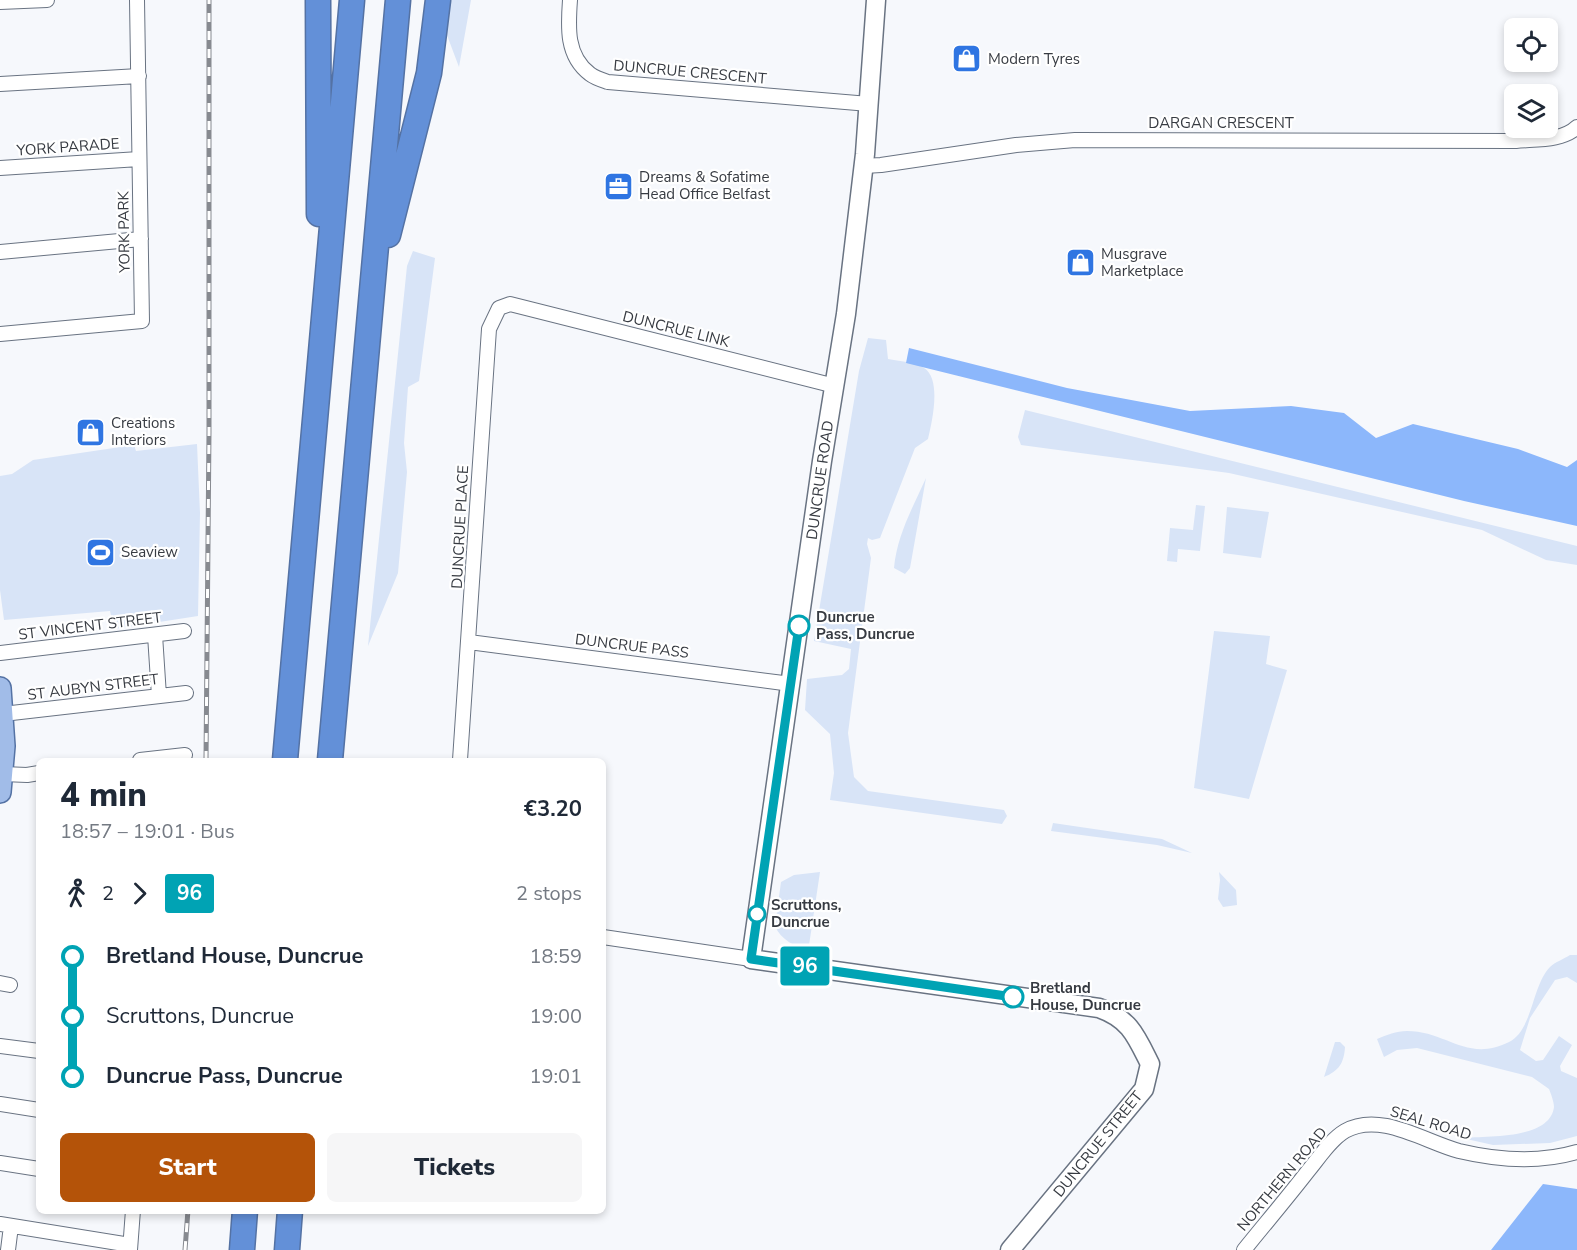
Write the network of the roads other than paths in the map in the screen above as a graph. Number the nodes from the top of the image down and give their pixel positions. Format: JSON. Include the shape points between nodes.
{"nodes":[{"id":1,"x":47,"y":0,"type":"edge"},
{"id":2,"x":137,"y":0,"type":"edge"},
{"id":3,"x":318,"y":0,"type":"edge"},
{"id":4,"x":351,"y":0,"type":"edge"},
{"id":5,"x":398,"y":0,"type":"edge"},
{"id":6,"x":438,"y":0,"type":"edge"},
{"id":7,"x":570,"y":0,"type":"edge"},
{"id":8,"x":876,"y":0,"type":"edge"},
{"id":9,"x":0,"y":2,"type":"edge"},
{"id":10,"x":139,"y":76,"type":"junction"},
{"id":11,"x":0,"y":84,"type":"edge"},
{"id":12,"x":869,"y":104,"type":"junction"},
{"id":13,"x":1577,"y":127,"type":"edge"},
{"id":14,"x":138,"y":159,"type":"junction"},
{"id":15,"x":864,"y":166,"type":"junction"},
{"id":16,"x":0,"y":168,"type":"edge"},
{"id":17,"x":141,"y":239,"type":"junction"},
{"id":18,"x":0,"y":252,"type":"edge"},
{"id":19,"x":373,"y":280,"type":"junction"},
{"id":20,"x":326,"y":300,"type":"junction"},
{"id":21,"x":510,"y":304,"type":"joint"},
{"id":22,"x":0,"y":334,"type":"edge"},
{"id":23,"x":835,"y":386,"type":"junction"},
{"id":24,"x":184,"y":632,"type":"dead end"},
{"id":25,"x":155,"y":635,"type":"junction"},
{"id":26,"x":470,"y":642,"type":"junction"},
{"id":27,"x":0,"y":653,"type":"edge"},
{"id":28,"x":791,"y":684,"type":"junction"},
{"id":29,"x":0,"y":688,"type":"edge"},
{"id":30,"x":186,"y":693,"type":"dead end"},
{"id":31,"x":159,"y":696,"type":"junction"},
{"id":32,"x":3,"y":714,"type":"junction"},
{"id":33,"x":185,"y":755,"type":"dead end"},
{"id":34,"x":158,"y":758,"type":"edge"},
{"id":35,"x":285,"y":758,"type":"edge"},
{"id":36,"x":330,"y":758,"type":"edge"},
{"id":37,"x":460,"y":758,"type":"edge"},
{"id":38,"x":36,"y":774,"type":"edge"},
{"id":39,"x":1,"y":783,"type":"edge"},
{"id":40,"x":606,"y":937,"type":"edge"},
{"id":41,"x":751,"y":959,"type":"junction"},
{"id":42,"x":0,"y":1046,"type":"edge"},
{"id":43,"x":36,"y":1051,"type":"edge"},
{"id":44,"x":0,"y":1104,"type":"edge"},
{"id":45,"x":36,"y":1110,"type":"edge"},
{"id":46,"x":1347,"y":1130,"type":"joint"},
{"id":47,"x":1577,"y":1152,"type":"edge"},
{"id":48,"x":0,"y":1163,"type":"edge"},
{"id":49,"x":36,"y":1169,"type":"edge"},
{"id":50,"x":133,"y":1214,"type":"edge"},
{"id":51,"x":245,"y":1214,"type":"edge"},
{"id":52,"x":291,"y":1214,"type":"edge"},
{"id":53,"x":5,"y":1225,"type":"edge"},
{"id":54,"x":130,"y":1247,"type":"edge"},
{"id":55,"x":8,"y":1250,"type":"edge"},
{"id":56,"x":242,"y":1250,"type":"edge"},
{"id":57,"x":287,"y":1250,"type":"edge"},
{"id":58,"x":1010,"y":1250,"type":"edge"},
{"id":59,"x":1244,"y":1250,"type":"edge"}],
"edges":[{"from":1,"to":9,"type":"street"},
{"from":2,"to":10,"type":"street","name":"YORK PARK"},
{"from":3,"to":20,"type":"highway","via":[[320,230]]},
{"from":4,"to":20,"type":"highway"},
{"from":5,"to":19,"type":"highway"},
{"from":6,"to":19,"type":"highway","via":[[426,84],[393,218]]},
{"from":7,"to":12,"type":"street","name":"DUNCRUE CRESCENT","via":[[570,46],[590,74],[608,82]]},
{"from":8,"to":12,"type":"street","name":"DUNCRUE ROAD"},
{"from":10,"to":11,"type":"street"},
{"from":10,"to":14,"type":"street","name":"YORK PARK"},
{"from":12,"to":15,"type":"street","name":"DUNCRUE ROAD"},
{"from":13,"to":15,"type":"street","name":"DARGAN CRESCENT","via":[[1560,135],[1516,141],[1083,140]]},
{"from":14,"to":16,"type":"street","name":"YORK PARADE"},
{"from":14,"to":17,"type":"street","name":"YORK PARK"},
{"from":15,"to":23,"type":"street","name":"DUNCRUE ROAD"},
{"from":17,"to":18,"type":"street"},
{"from":17,"to":22,"type":"street","name":"YORK PARK","via":[[142,321]]},
{"from":19,"to":36,"type":"highway"},
{"from":20,"to":35,"type":"highway"},
{"from":21,"to":23,"type":"street","name":"DUNCRUE LINK"},
{"from":21,"to":26,"type":"street","name":"DUNCRUE PLACE","via":[[499,308],[489,329]]},
{"from":23,"to":28,"type":"street","name":"DUNCRUE ROAD"},
{"from":24,"to":25,"type":"street","name":"ST VINCENT STREET"},
{"from":25,"to":27,"type":"street","name":"ST VINCENT STREET"},
{"from":25,"to":31,"type":"street"},
{"from":26,"to":28,"type":"street","name":"DUNCRUE PASS"},
{"from":26,"to":37,"type":"street","name":"DUNCRUE PLACE"},
{"from":28,"to":41,"type":"street","name":"DUNCRUE ROAD"},
{"from":29,"to":32,"type":"main road"},
{"from":30,"to":31,"type":"street","name":"ST AUBYN STREET"},
{"from":31,"to":32,"type":"street","name":"ST AUBYN STREET"},
{"from":32,"to":39,"type":"main road"},
{"from":33,"to":34,"type":"street"},
{"from":38,"to":39,"type":"street"},
{"from":40,"to":41,"type":"street","name":"DUNCRUE STREET"},
{"from":41,"to":58,"type":"street","name":"DUNCRUE STREET","via":[[1099,1008],[1127,1023],[1150,1064],[1144,1089]]},
{"from":42,"to":43,"type":"street"},
{"from":44,"to":45,"type":"street"},
{"from":46,"to":47,"type":"street","name":"SEAL ROAD","via":[[1378,1125],[1459,1151],[1519,1159]]},
{"from":46,"to":59,"type":"street","name":"NORTHERN ROAD","via":[[1326,1148]]},
{"from":48,"to":49,"type":"street"},
{"from":50,"to":54,"type":"street"},
{"from":51,"to":56,"type":"highway"},
{"from":52,"to":57,"type":"highway"},
{"from":53,"to":54,"type":"street"},
{"from":53,"to":55,"type":"street"}]}
